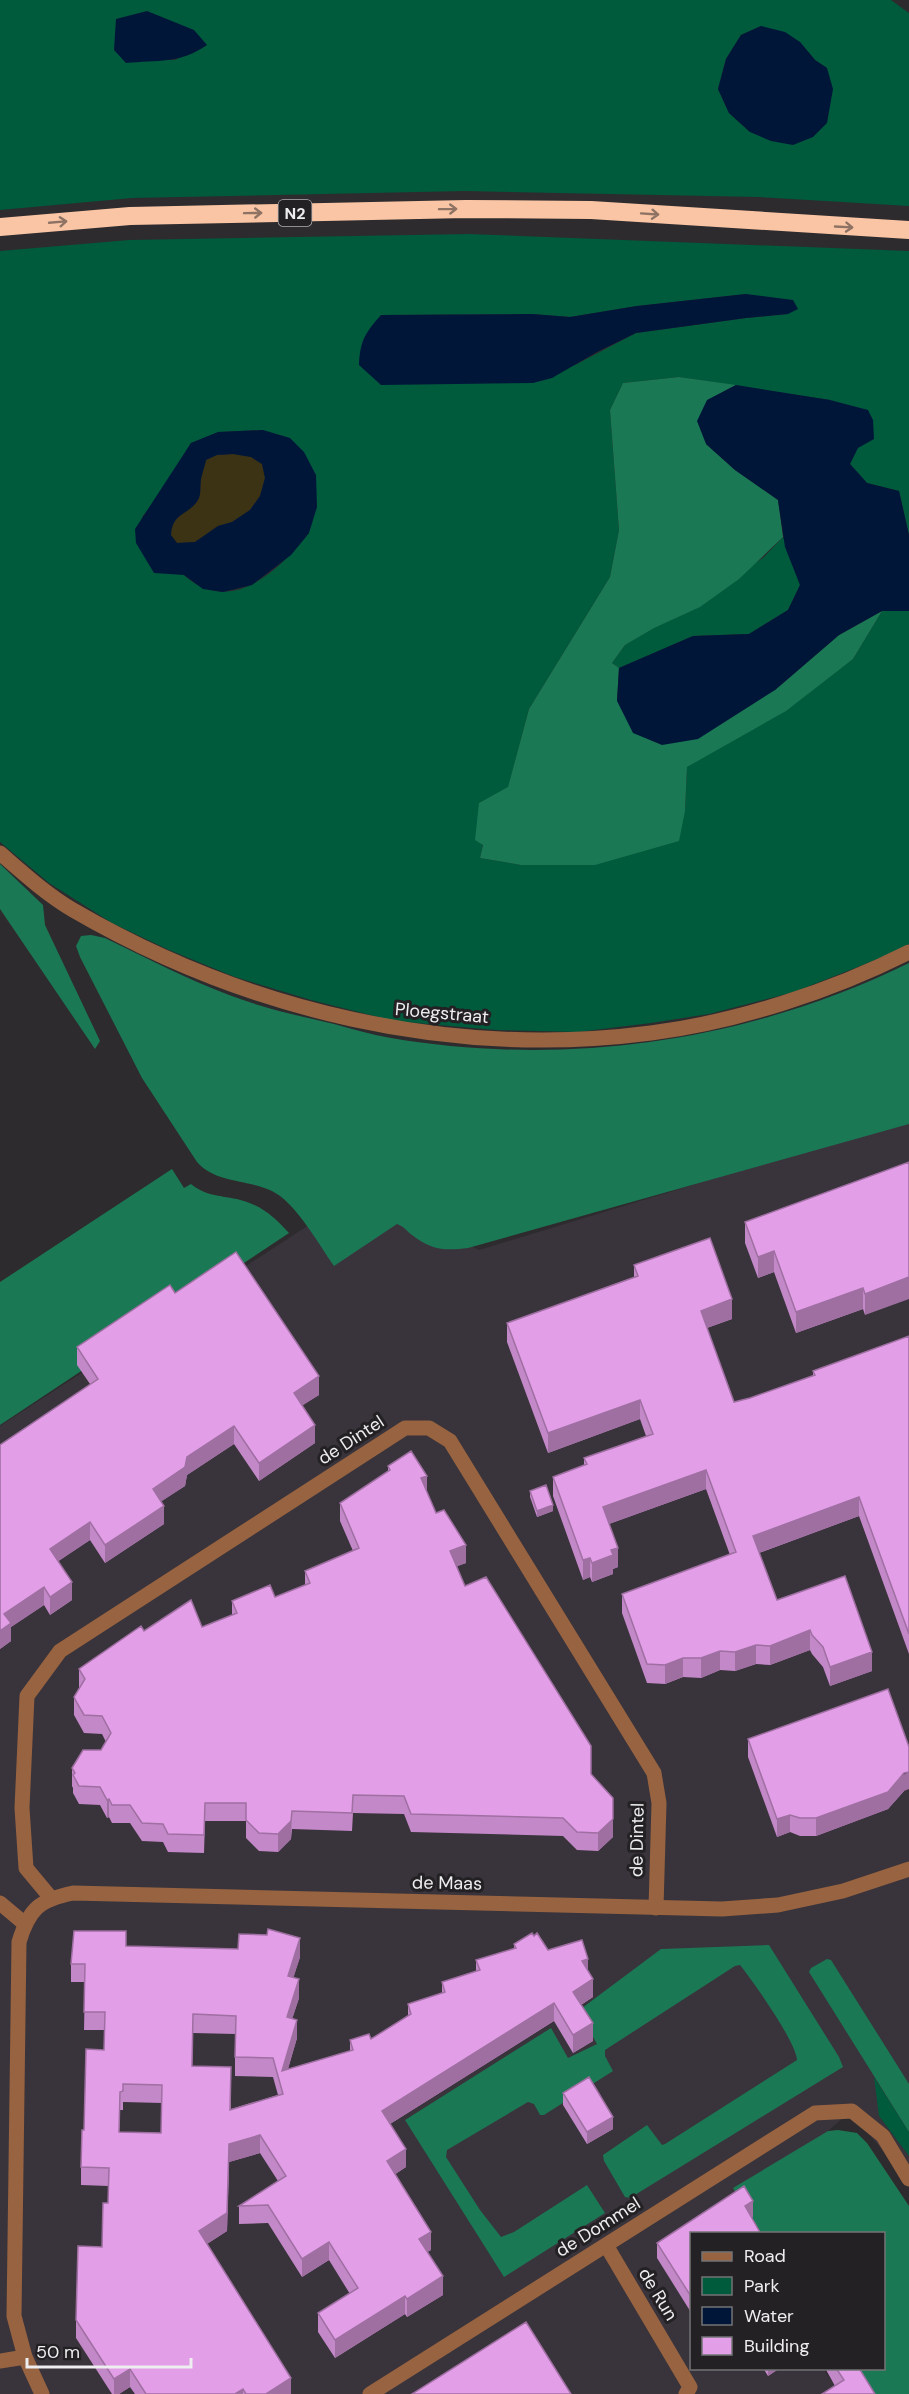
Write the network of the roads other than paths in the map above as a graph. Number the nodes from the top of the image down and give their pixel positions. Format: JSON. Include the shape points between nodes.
{"nodes":[{"id":1,"x":0,"y":227,"type":"edge"},
{"id":2,"x":909,"y":230,"type":"edge"},
{"id":3,"x":0,"y":853,"type":"edge"},
{"id":4,"x":909,"y":952,"type":"edge"},
{"id":5,"x":909,"y":1869,"type":"edge"},
{"id":6,"x":51,"y":1898,"type":"junction"},
{"id":7,"x":0,"y":1902,"type":"edge"},
{"id":8,"x":656,"y":1908,"type":"junction"},
{"id":9,"x":25,"y":1924,"type":"junction"},
{"id":10,"x":909,"y":2179,"type":"edge"},
{"id":11,"x":606,"y":2245,"type":"junction"},
{"id":12,"x":25,"y":2357,"type":"junction"},
{"id":13,"x":0,"y":2361,"type":"edge"},
{"id":14,"x":42,"y":2394,"type":"edge"},
{"id":15,"x":370,"y":2394,"type":"edge"},
{"id":16,"x":686,"y":2394,"type":"edge"}],
"edges":[{"from":1,"to":2,"type":"highway","number":"N2","one_way":true,"via":[[130,216],[478,209],[591,210]]},
{"from":3,"to":4,"type":"street","name":"Ploegstraat","via":[[72,909],[165,958],[233,986],[308,1010],[392,1029],[497,1038],[566,1039],[651,1033],[712,1022],[795,998]]},
{"from":5,"to":8,"type":"street","name":"de Maas","via":[[843,1891],[778,1905]]},
{"from":6,"to":8,"type":"street","name":"de Maas","via":[[73,1893]]},
{"from":6,"to":8,"type":"street","name":"de Dintel","via":[[26,1868],[22,1808],[27,1696],[60,1651],[405,1428],[429,1428],[450,1441],[654,1773],[659,1803]]},
{"from":6,"to":9,"type":"street","via":[[33,1910]]},
{"from":7,"to":9,"type":"street"},
{"from":9,"to":12,"type":"street","via":[[19,1942],[14,2316]]},
{"from":10,"to":11,"type":"street","name":"de Dommel","via":[[883,2136],[852,2111],[815,2113]]},
{"from":11,"to":15,"type":"street","name":"de Dommel"},
{"from":11,"to":16,"type":"street","name":"de Run","via":[[690,2387]]},
{"from":12,"to":13,"type":"street"},
{"from":12,"to":14,"type":"street"}]}
